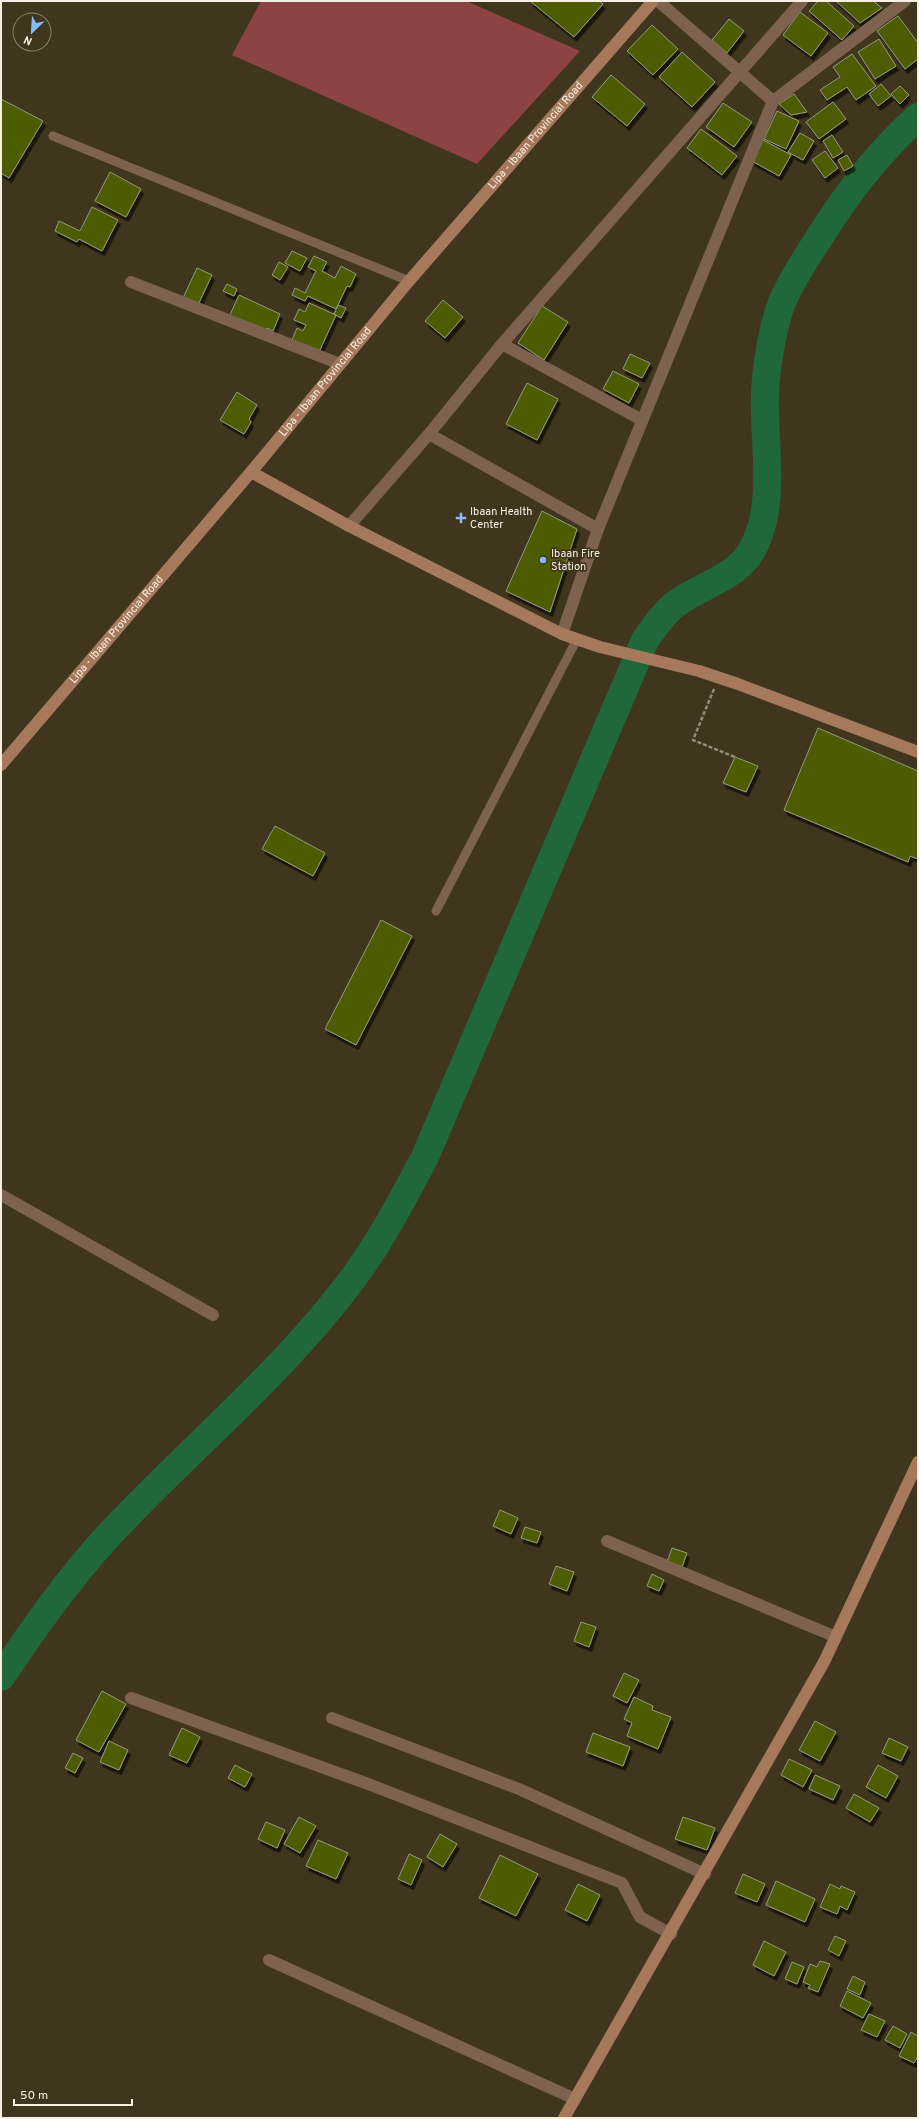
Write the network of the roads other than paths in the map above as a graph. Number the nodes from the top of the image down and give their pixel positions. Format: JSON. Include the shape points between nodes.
{"nodes":[{"id":1,"x":653,"y":1,"type":"edge"},
{"id":2,"x":658,"y":1,"type":"edge"},
{"id":3,"x":802,"y":1,"type":"edge"},
{"id":4,"x":905,"y":1,"type":"edge"},
{"id":5,"x":740,"y":72,"type":"junction"},
{"id":6,"x":773,"y":101,"type":"junction"},
{"id":7,"x":53,"y":136,"type":"dead end"},
{"id":8,"x":409,"y":281,"type":"junction"},
{"id":9,"x":130,"y":282,"type":"dead end"},
{"id":10,"x":502,"y":344,"type":"junction"},
{"id":11,"x":340,"y":364,"type":"junction"},
{"id":12,"x":642,"y":420,"type":"junction"},
{"id":13,"x":429,"y":434,"type":"junction"},
{"id":14,"x":251,"y":472,"type":"junction"},
{"id":15,"x":349,"y":526,"type":"junction"},
{"id":16,"x":598,"y":529,"type":"junction"},
{"id":17,"x":562,"y":634,"type":"junction"},
{"id":18,"x":577,"y":639,"type":"junction"},
{"id":19,"x":918,"y":752,"type":"edge"},
{"id":20,"x":1,"y":765,"type":"edge"},
{"id":21,"x":436,"y":911,"type":"dead end"},
{"id":22,"x":1,"y":1195,"type":"edge"},
{"id":23,"x":213,"y":1315,"type":"dead end"},
{"id":24,"x":918,"y":1462,"type":"edge"},
{"id":25,"x":607,"y":1541,"type":"dead end"},
{"id":26,"x":836,"y":1637,"type":"junction"},
{"id":27,"x":131,"y":1698,"type":"dead end"},
{"id":28,"x":332,"y":1718,"type":"dead end"},
{"id":29,"x":705,"y":1874,"type":"junction"},
{"id":30,"x":671,"y":1934,"type":"junction"},
{"id":31,"x":269,"y":1960,"type":"dead end"},
{"id":32,"x":575,"y":2099,"type":"junction"},
{"id":33,"x":564,"y":2118,"type":"edge"}],
"edges":[{"from":1,"to":8,"type":"main road","name":"Lipa - Ibaan Provincial Road"},
{"from":2,"to":5,"type":"street"},
{"from":3,"to":5,"type":"street"},
{"from":4,"to":6,"type":"street"},
{"from":5,"to":6,"type":"street"},
{"from":5,"to":10,"type":"street"},
{"from":6,"to":12,"type":"street"},
{"from":7,"to":8,"type":"lane"},
{"from":8,"to":11,"type":"main road","name":"Lipa - Ibaan Provincial Road"},
{"from":9,"to":11,"type":"street"},
{"from":10,"to":12,"type":"street"},
{"from":10,"to":13,"type":"street"},
{"from":11,"to":14,"type":"main road","name":"Lipa - Ibaan Provincial Road"},
{"from":12,"to":16,"type":"street"},
{"from":13,"to":15,"type":"street"},
{"from":13,"to":16,"type":"street"},
{"from":14,"to":15,"type":"main road"},
{"from":14,"to":20,"type":"main road","name":"Lipa - Ibaan Provincial Road"},
{"from":15,"to":17,"type":"main road"},
{"from":16,"to":17,"type":"street"},
{"from":17,"to":18,"type":"main road"},
{"from":18,"to":19,"type":"main road","via":[[718,678]]},
{"from":18,"to":21,"type":"lane"},
{"from":22,"to":23,"type":"street"},
{"from":24,"to":26,"type":"main road"},
{"from":25,"to":26,"type":"street"},
{"from":26,"to":29,"type":"main road"},
{"from":27,"to":30,"type":"street","via":[[378,1788],[622,1883],[640,1917]]},
{"from":28,"to":29,"type":"street","via":[[519,1789]]},
{"from":29,"to":30,"type":"main road"},
{"from":30,"to":32,"type":"main road"},
{"from":31,"to":32,"type":"street"},
{"from":32,"to":33,"type":"main road"}]}
